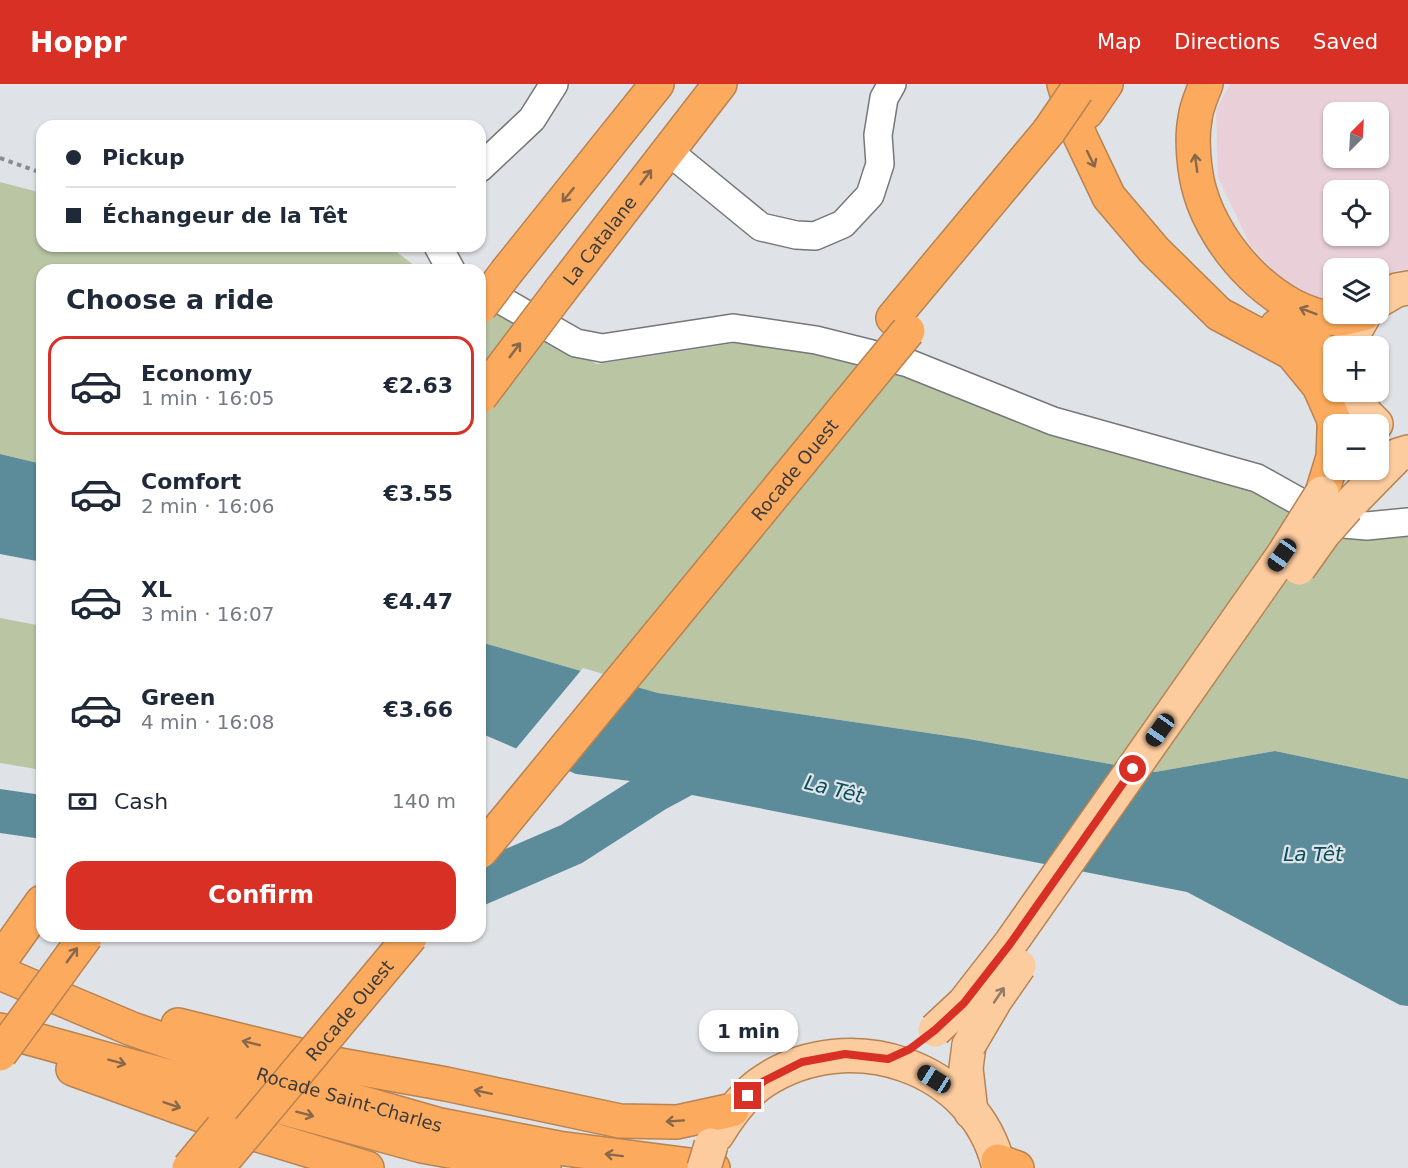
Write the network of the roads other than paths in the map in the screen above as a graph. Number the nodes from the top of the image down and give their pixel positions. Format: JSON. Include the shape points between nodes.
{"nodes":[{"id":1,"x":554,"y":84,"type":"edge"},
{"id":2,"x":657,"y":84,"type":"edge"},
{"id":3,"x":720,"y":84,"type":"edge"},
{"id":4,"x":892,"y":84,"type":"edge"},
{"id":5,"x":1206,"y":84,"type":"edge"},
{"id":6,"x":1083,"y":91,"type":"edge"},
{"id":7,"x":667,"y":150,"type":"junction"},
{"id":8,"x":486,"y":162,"type":"edge"},
{"id":9,"x":1154,"y":250,"type":"junction"},
{"id":10,"x":1408,"y":288,"type":"edge"},
{"id":11,"x":486,"y":291,"type":"edge"},
{"id":12,"x":1389,"y":295,"type":"edge"},
{"id":13,"x":486,"y":299,"type":"edge"},
{"id":14,"x":1323,"y":316,"type":"edge"},
{"id":15,"x":900,"y":324,"type":"junction"},
{"id":16,"x":1323,"y":350,"type":"edge"},
{"id":17,"x":486,"y":389,"type":"edge"},
{"id":18,"x":1331,"y":414,"type":"edge"},
{"id":19,"x":1389,"y":432,"type":"edge"},
{"id":20,"x":1408,"y":441,"type":"edge"},
{"id":21,"x":1408,"y":452,"type":"edge"},
{"id":22,"x":1335,"y":490,"type":"edge"},
{"id":23,"x":1408,"y":522,"type":"edge"},
{"id":24,"x":486,"y":815,"type":"edge"},
{"id":25,"x":486,"y":844,"type":"edge"},
{"id":26,"x":36,"y":912,"type":"edge"},
{"id":27,"x":82,"y":942,"type":"edge"},
{"id":28,"x":379,"y":942,"type":"edge"},
{"id":29,"x":406,"y":942,"type":"edge"},
{"id":30,"x":3,"y":970,"type":"edge"},
{"id":31,"x":0,"y":1030,"type":"edge"},
{"id":32,"x":0,"y":1038,"type":"edge"},
{"id":33,"x":0,"y":1053,"type":"edge"},
{"id":34,"x":888,"y":1059,"type":"junction"},
{"id":35,"x":732,"y":1110,"type":"junction"},
{"id":36,"x":971,"y":1112,"type":"junction"},
{"id":37,"x":709,"y":1160,"type":"edge"},
{"id":38,"x":1005,"y":1166,"type":"edge"},
{"id":39,"x":189,"y":1168,"type":"edge"},
{"id":40,"x":217,"y":1168,"type":"edge"},
{"id":41,"x":367,"y":1168,"type":"edge"},
{"id":42,"x":544,"y":1168,"type":"edge"}],
"edges":[{"from":1,"to":8,"type":"lane","via":[[532,119]]},
{"from":2,"to":13,"type":"highway","one_way":true,"bridge":true},
{"from":3,"to":7,"type":"highway","name":"La Catalane"},
{"from":4,"to":7,"type":"lane","via":[[884,98],[878,135],[879,164],[870,195],[843,224],[815,236],[762,227]]},
{"from":14,"to":5,"type":"highway","one_way":true,"via":[[1307,313],[1273,292],[1242,266],[1216,231],[1200,191],[1194,146],[1195,118]]},
{"from":6,"to":9,"type":"highway","one_way":true,"via":[[1080,136],[1109,197]]},
{"from":6,"to":15,"type":"highway","name":"Rocade Ouest","bridge":true,"via":[[1054,141]]},
{"from":17,"to":7,"type":"highway","name":"La Catalane","one_way":true,"bridge":true},
{"from":9,"to":16,"type":"highway","via":[[1192,282],[1228,305]]},
{"from":9,"to":18,"type":"highway","via":[[1219,314],[1292,353],[1319,386]]},
{"from":10,"to":12,"type":"main road"},
{"from":11,"to":23,"type":"lane","via":[[576,343],[602,348],[732,328],[816,340],[908,363],[1053,421],[1257,478],[1344,524]]},
{"from":15,"to":24,"type":"highway","name":"Rocade Ouest"},
{"from":15,"to":25,"type":"highway","name":"Rocade Ouest","bridge":true},
{"from":19,"to":20,"type":"main road"},
{"from":21,"to":22,"type":"main road"},
{"from":22,"to":34,"type":"main road","bridge":true,"via":[[1282,555],[1010,944],[964,1003],[910,1049]]},
{"from":36,"to":22,"type":"main road","one_way":true,"bridge":true,"via":[[966,1068],[969,1045],[996,999],[1324,533]]},
{"from":26,"to":30,"type":"highway"},
{"from":33,"to":27,"type":"highway","one_way":true,"bridge":true},
{"from":28,"to":39,"type":"highway","name":"Rocade Ouest","bridge":true},
{"from":29,"to":40,"type":"highway","name":"Rocade Ouest","bridge":true},
{"from":35,"to":30,"type":"highway","one_way":true,"via":[[677,1122],[620,1121],[340,1065],[190,1028]]},
{"from":37,"to":30,"type":"highway","name":"Rocade Saint-Charles","one_way":true,"via":[[558,1148],[440,1125],[243,1068],[132,1029]]},
{"from":31,"to":42,"type":"highway","name":"Rocade Saint-Charles","one_way":true,"via":[[422,1146]]},
{"from":32,"to":41,"type":"highway","one_way":true,"via":[[94,1078],[248,1132]]},
{"from":34,"to":35,"type":"main road","via":[[845,1054],[802,1062],[764,1081]]},
{"from":34,"to":36,"type":"main road","via":[[920,1070],[948,1088]]},
{"from":35,"to":37,"type":"main road"},
{"from":36,"to":38,"type":"main road"}]}
